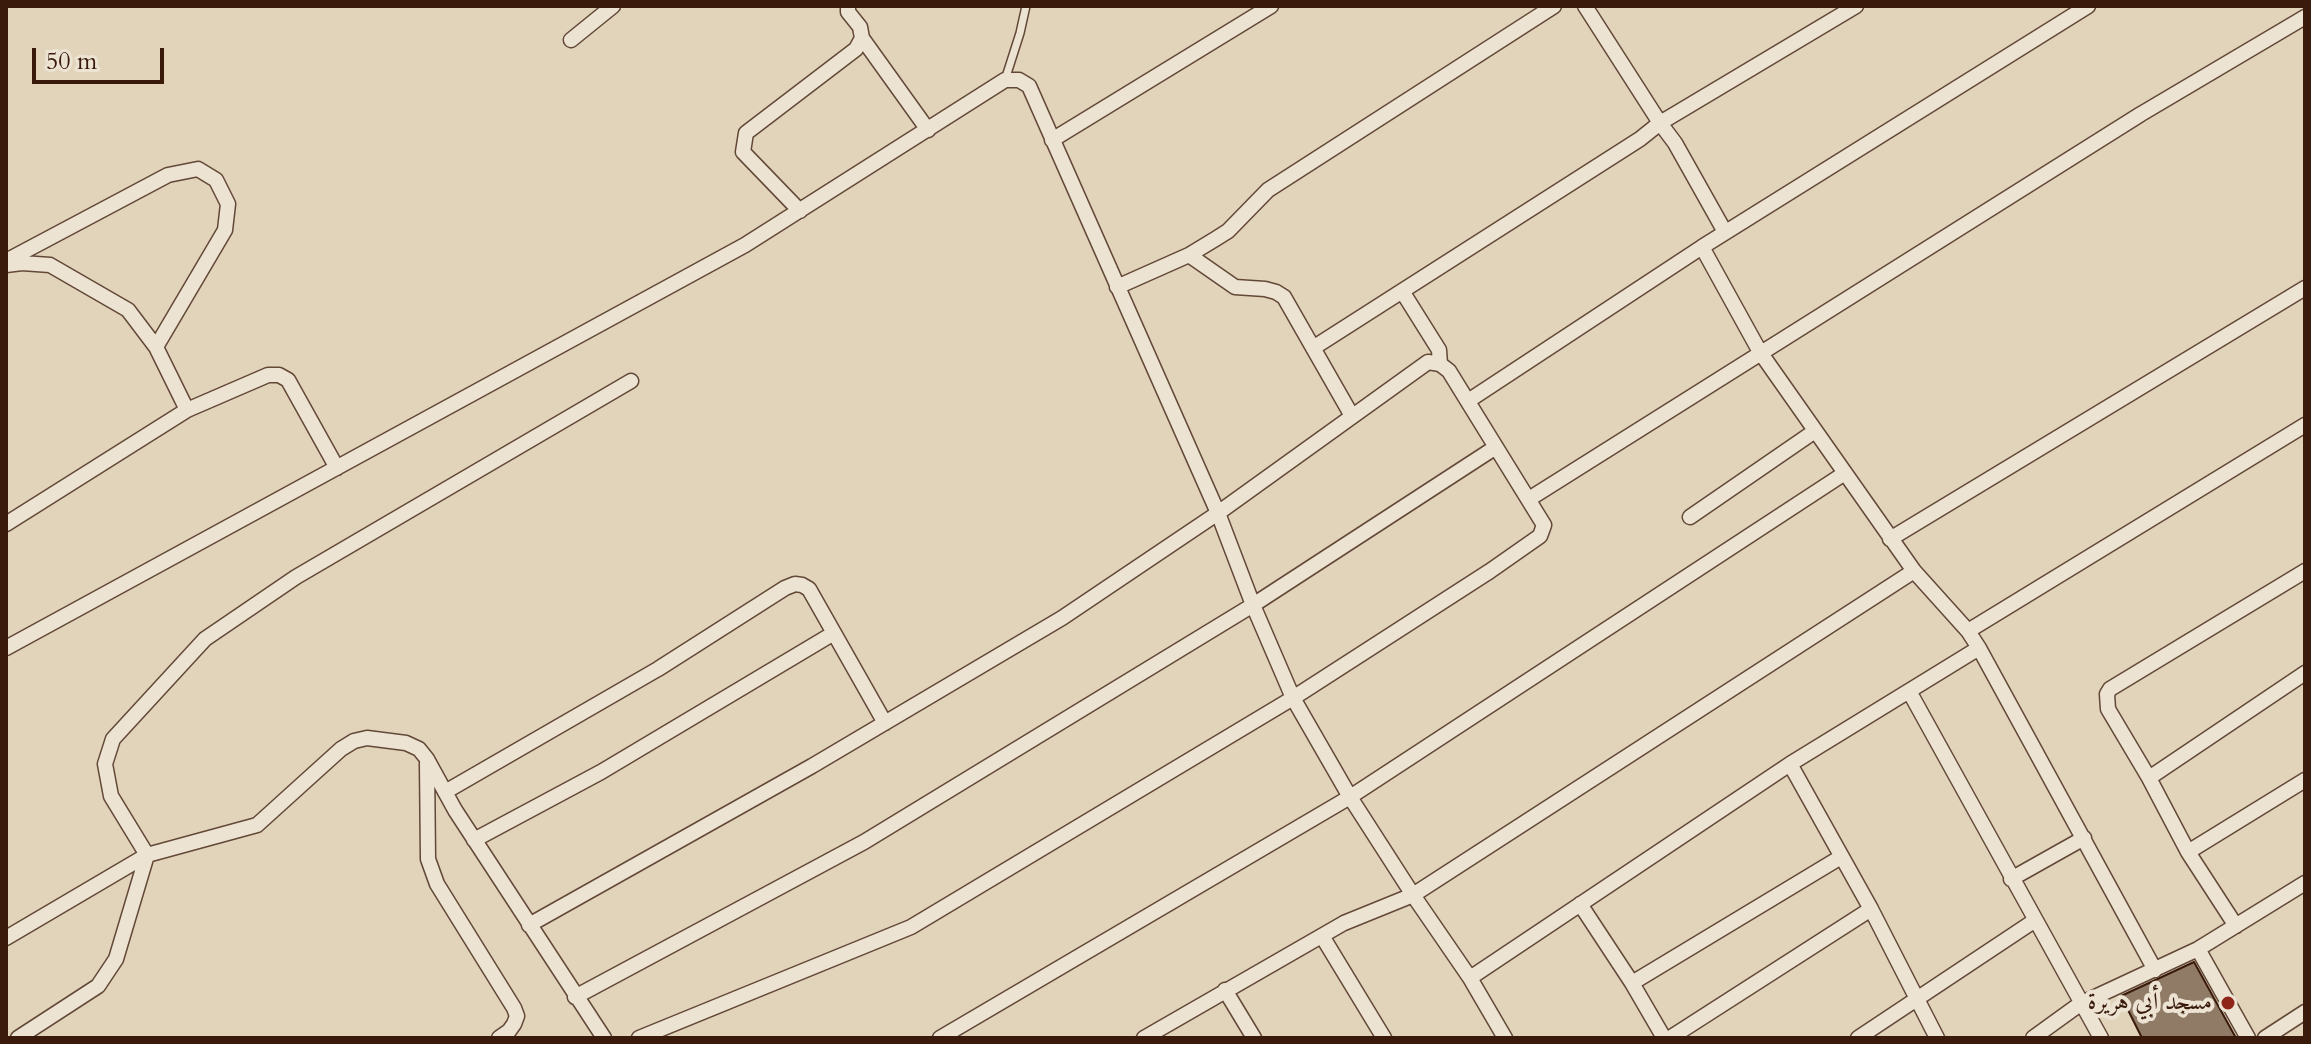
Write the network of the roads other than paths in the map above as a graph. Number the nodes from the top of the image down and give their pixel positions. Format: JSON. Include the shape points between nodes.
{"nodes":[{"id":1,"x":613,"y":6,"type":"edge"},
{"id":2,"x":848,"y":6,"type":"edge"},
{"id":3,"x":1026,"y":6,"type":"edge"},
{"id":4,"x":1271,"y":6,"type":"edge"},
{"id":5,"x":1554,"y":6,"type":"edge"},
{"id":6,"x":1585,"y":6,"type":"edge"},
{"id":7,"x":1856,"y":6,"type":"edge"},
{"id":8,"x":2088,"y":6,"type":"edge"},
{"id":9,"x":2305,"y":17,"type":"edge"},
{"id":10,"x":862,"y":38,"type":"junction"},
{"id":11,"x":571,"y":40,"type":"dead end"},
{"id":12,"x":1005,"y":80,"type":"junction"},
{"id":13,"x":1660,"y":123,"type":"junction"},
{"id":14,"x":928,"y":130,"type":"junction"},
{"id":15,"x":1052,"y":140,"type":"junction"},
{"id":16,"x":800,"y":211,"type":"junction"},
{"id":17,"x":1725,"y":232,"type":"junction"},
{"id":18,"x":1702,"y":247,"type":"junction"},
{"id":19,"x":1189,"y":255,"type":"junction"},
{"id":20,"x":6,"y":263,"type":"edge"},
{"id":21,"x":1117,"y":287,"type":"junction"},
{"id":22,"x":2305,"y":288,"type":"edge"},
{"id":23,"x":1402,"y":291,"type":"junction"},
{"id":24,"x":156,"y":347,"type":"junction"},
{"id":25,"x":1313,"y":348,"type":"junction"},
{"id":26,"x":1760,"y":352,"type":"junction"},
{"id":27,"x":1440,"y":364,"type":"junction"},
{"id":28,"x":631,"y":381,"type":"dead end"},
{"id":29,"x":1468,"y":401,"type":"junction"},
{"id":30,"x":187,"y":410,"type":"junction"},
{"id":31,"x":1352,"y":416,"type":"junction"},
{"id":32,"x":2305,"y":425,"type":"edge"},
{"id":33,"x":1815,"y":431,"type":"junction"},
{"id":34,"x":1496,"y":447,"type":"junction"},
{"id":35,"x":337,"y":468,"type":"junction"},
{"id":36,"x":1845,"y":473,"type":"junction"},
{"id":37,"x":1529,"y":499,"type":"junction"},
{"id":38,"x":1218,"y":513,"type":"junction"},
{"id":39,"x":1690,"y":517,"type":"dead end"},
{"id":40,"x":6,"y":524,"type":"edge"},
{"id":41,"x":1890,"y":539,"type":"junction"},
{"id":42,"x":1914,"y":571,"type":"junction"},
{"id":43,"x":2305,"y":571,"type":"edge"},
{"id":44,"x":1253,"y":605,"type":"junction"},
{"id":45,"x":1968,"y":631,"type":"junction"},
{"id":46,"x":834,"y":633,"type":"junction"},
{"id":47,"x":6,"y":648,"type":"edge"},
{"id":48,"x":1979,"y":648,"type":"junction"},
{"id":49,"x":2305,"y":673,"type":"edge"},
{"id":50,"x":1909,"y":691,"type":"junction"},
{"id":51,"x":1293,"y":698,"type":"junction"},
{"id":52,"x":885,"y":723,"type":"junction"},
{"id":53,"x":427,"y":759,"type":"junction"},
{"id":54,"x":1790,"y":764,"type":"junction"},
{"id":55,"x":2149,"y":778,"type":"junction"},
{"id":56,"x":2305,"y":780,"type":"edge"},
{"id":57,"x":445,"y":792,"type":"junction"},
{"id":58,"x":1350,"y":797,"type":"junction"},
{"id":59,"x":2084,"y":838,"type":"junction"},
{"id":60,"x":474,"y":840,"type":"junction"},
{"id":61,"x":2188,"y":852,"type":"junction"},
{"id":62,"x":147,"y":855,"type":"junction"},
{"id":63,"x":1841,"y":857,"type":"junction"},
{"id":64,"x":2011,"y":879,"type":"junction"},
{"id":65,"x":2305,"y":883,"type":"edge"},
{"id":66,"x":1413,"y":895,"type":"junction"},
{"id":67,"x":1580,"y":904,"type":"junction"},
{"id":68,"x":1871,"y":909,"type":"junction"},
{"id":69,"x":2034,"y":921,"type":"junction"},
{"id":70,"x":529,"y":925,"type":"junction"},
{"id":71,"x":2236,"y":926,"type":"junction"},
{"id":72,"x":1322,"y":936,"type":"junction"},
{"id":73,"x":6,"y":938,"type":"edge"},
{"id":74,"x":2198,"y":949,"type":"junction"},
{"id":75,"x":2155,"y":970,"type":"junction"},
{"id":76,"x":1470,"y":978,"type":"junction"},
{"id":77,"x":1632,"y":983,"type":"junction"},
{"id":78,"x":1225,"y":990,"type":"junction"},
{"id":79,"x":575,"y":997,"type":"junction"},
{"id":80,"x":1916,"y":1001,"type":"junction"},
{"id":81,"x":2080,"y":1004,"type":"junction"},
{"id":82,"x":2305,"y":1012,"type":"edge"},
{"id":83,"x":18,"y":1038,"type":"edge"},
{"id":84,"x":499,"y":1038,"type":"edge"},
{"id":85,"x":604,"y":1038,"type":"edge"},
{"id":86,"x":639,"y":1038,"type":"edge"},
{"id":87,"x":940,"y":1038,"type":"edge"},
{"id":88,"x":1144,"y":1038,"type":"edge"},
{"id":89,"x":1254,"y":1038,"type":"edge"},
{"id":90,"x":1384,"y":1038,"type":"edge"},
{"id":91,"x":1505,"y":1038,"type":"edge"},
{"id":92,"x":1664,"y":1038,"type":"edge"},
{"id":93,"x":1670,"y":1038,"type":"edge"},
{"id":94,"x":1858,"y":1038,"type":"edge"},
{"id":95,"x":1937,"y":1038,"type":"edge"},
{"id":96,"x":2033,"y":1038,"type":"edge"},
{"id":97,"x":2101,"y":1038,"type":"edge"},
{"id":98,"x":2248,"y":1038,"type":"edge"},
{"id":99,"x":2265,"y":1038,"type":"edge"}],
"edges":[{"from":1,"to":11,"type":"street"},
{"from":2,"to":10,"type":"street"},
{"from":3,"to":12,"type":"lane"},
{"from":4,"to":15,"type":"street"},
{"from":5,"to":19,"type":"street","via":[[1268,190],[1228,231]]},
{"from":6,"to":13,"type":"street"},
{"from":7,"to":13,"type":"street"},
{"from":8,"to":17,"type":"street"},
{"from":9,"to":26,"type":"street"},
{"from":10,"to":14,"type":"street"},
{"from":10,"to":16,"type":"street","via":[[856,49],[746,133],[743,152]]},
{"from":12,"to":14,"type":"street"},
{"from":12,"to":15,"type":"street","via":[[1029,86]]},
{"from":13,"to":17,"type":"street"},
{"from":13,"to":23,"type":"street"},
{"from":14,"to":16,"type":"street"},
{"from":15,"to":21,"type":"street"},
{"from":16,"to":35,"type":"street"},
{"from":17,"to":18,"type":"street"},
{"from":18,"to":26,"type":"street"},
{"from":18,"to":29,"type":"street"},
{"from":19,"to":21,"type":"street"},
{"from":19,"to":25,"type":"street","via":[[1235,287],[1265,289],[1284,297]]},
{"from":20,"to":24,"type":"street","via":[[50,265],[128,310]]},
{"from":20,"to":24,"type":"street","via":[[168,175],[198,169],[216,180],[228,204],[225,230]]},
{"from":21,"to":38,"type":"street"},
{"from":22,"to":41,"type":"street"},
{"from":23,"to":25,"type":"street"},
{"from":23,"to":27,"type":"street","via":[[1439,350]]},
{"from":24,"to":30,"type":"street"},
{"from":25,"to":31,"type":"street"},
{"from":26,"to":33,"type":"street"},
{"from":26,"to":37,"type":"street"},
{"from":27,"to":29,"type":"street"},
{"from":27,"to":31,"type":"street","via":[[1428,362]]},
{"from":28,"to":62,"type":"street","via":[[296,577],[205,639],[113,739],[105,764],[111,796]]},
{"from":29,"to":34,"type":"street"},
{"from":30,"to":35,"type":"street","via":[[279,375],[288,380]]},
{"from":30,"to":40,"type":"street"},
{"from":31,"to":38,"type":"street"},
{"from":32,"to":45,"type":"street"},
{"from":33,"to":36,"type":"street"},
{"from":33,"to":39,"type":"street"},
{"from":34,"to":37,"type":"street"},
{"from":34,"to":44,"type":"street"},
{"from":35,"to":47,"type":"street"},
{"from":36,"to":41,"type":"street"},
{"from":36,"to":58,"type":"street"},
{"from":37,"to":51,"type":"street","via":[[1544,525],[1540,536]]},
{"from":38,"to":44,"type":"street"},
{"from":38,"to":52,"type":"street","via":[[1062,618]]},
{"from":41,"to":42,"type":"street"},
{"from":42,"to":45,"type":"street"},
{"from":42,"to":66,"type":"street"},
{"from":43,"to":55,"type":"street","via":[[2110,689],[2108,709]]},
{"from":44,"to":51,"type":"street"},
{"from":44,"to":79,"type":"street","via":[[864,842]]},
{"from":45,"to":48,"type":"street"},
{"from":46,"to":52,"type":"street"},
{"from":46,"to":57,"type":"street","via":[[809,589],[795,584],[785,588],[658,669]]},
{"from":46,"to":60,"type":"street","via":[[601,772]]},
{"from":48,"to":50,"type":"street"},
{"from":48,"to":59,"type":"street"},
{"from":49,"to":55,"type":"street"},
{"from":50,"to":54,"type":"street"},
{"from":50,"to":64,"type":"street"},
{"from":51,"to":58,"type":"street"},
{"from":51,"to":86,"type":"street","via":[[911,927]]},
{"from":52,"to":70,"type":"street"},
{"from":53,"to":57,"type":"street"},
{"from":53,"to":62,"type":"street","via":[[406,743],[354,741],[257,825]]},
{"from":53,"to":84,"type":"street","via":[[428,859],[437,884],[514,1008],[514,1024]]},
{"from":54,"to":63,"type":"street"},
{"from":54,"to":67,"type":"street"},
{"from":55,"to":61,"type":"street"},
{"from":56,"to":61,"type":"street"},
{"from":57,"to":60,"type":"street"},
{"from":58,"to":66,"type":"street"},
{"from":58,"to":87,"type":"street"},
{"from":59,"to":64,"type":"street"},
{"from":59,"to":75,"type":"street"},
{"from":60,"to":70,"type":"street"},
{"from":61,"to":71,"type":"street"},
{"from":62,"to":73,"type":"street"},
{"from":62,"to":83,"type":"street","via":[[116,959],[98,986]]},
{"from":63,"to":68,"type":"street"},
{"from":63,"to":77,"type":"street"},
{"from":64,"to":69,"type":"street"},
{"from":65,"to":71,"type":"street"},
{"from":66,"to":72,"type":"street"},
{"from":66,"to":76,"type":"street"},
{"from":67,"to":76,"type":"street"},
{"from":67,"to":77,"type":"street"},
{"from":68,"to":80,"type":"street"},
{"from":68,"to":93,"type":"street"},
{"from":69,"to":80,"type":"street"},
{"from":69,"to":81,"type":"street"},
{"from":70,"to":79,"type":"street"},
{"from":71,"to":74,"type":"street"},
{"from":72,"to":78,"type":"street"},
{"from":72,"to":90,"type":"street"},
{"from":74,"to":75,"type":"street"},
{"from":74,"to":98,"type":"street"},
{"from":75,"to":81,"type":"street"},
{"from":76,"to":91,"type":"street"},
{"from":77,"to":92,"type":"street"},
{"from":78,"to":88,"type":"street"},
{"from":78,"to":89,"type":"street"},
{"from":79,"to":85,"type":"street"},
{"from":80,"to":94,"type":"street"},
{"from":80,"to":95,"type":"street"},
{"from":81,"to":96,"type":"street"},
{"from":81,"to":97,"type":"street"},
{"from":82,"to":99,"type":"street"}]}
